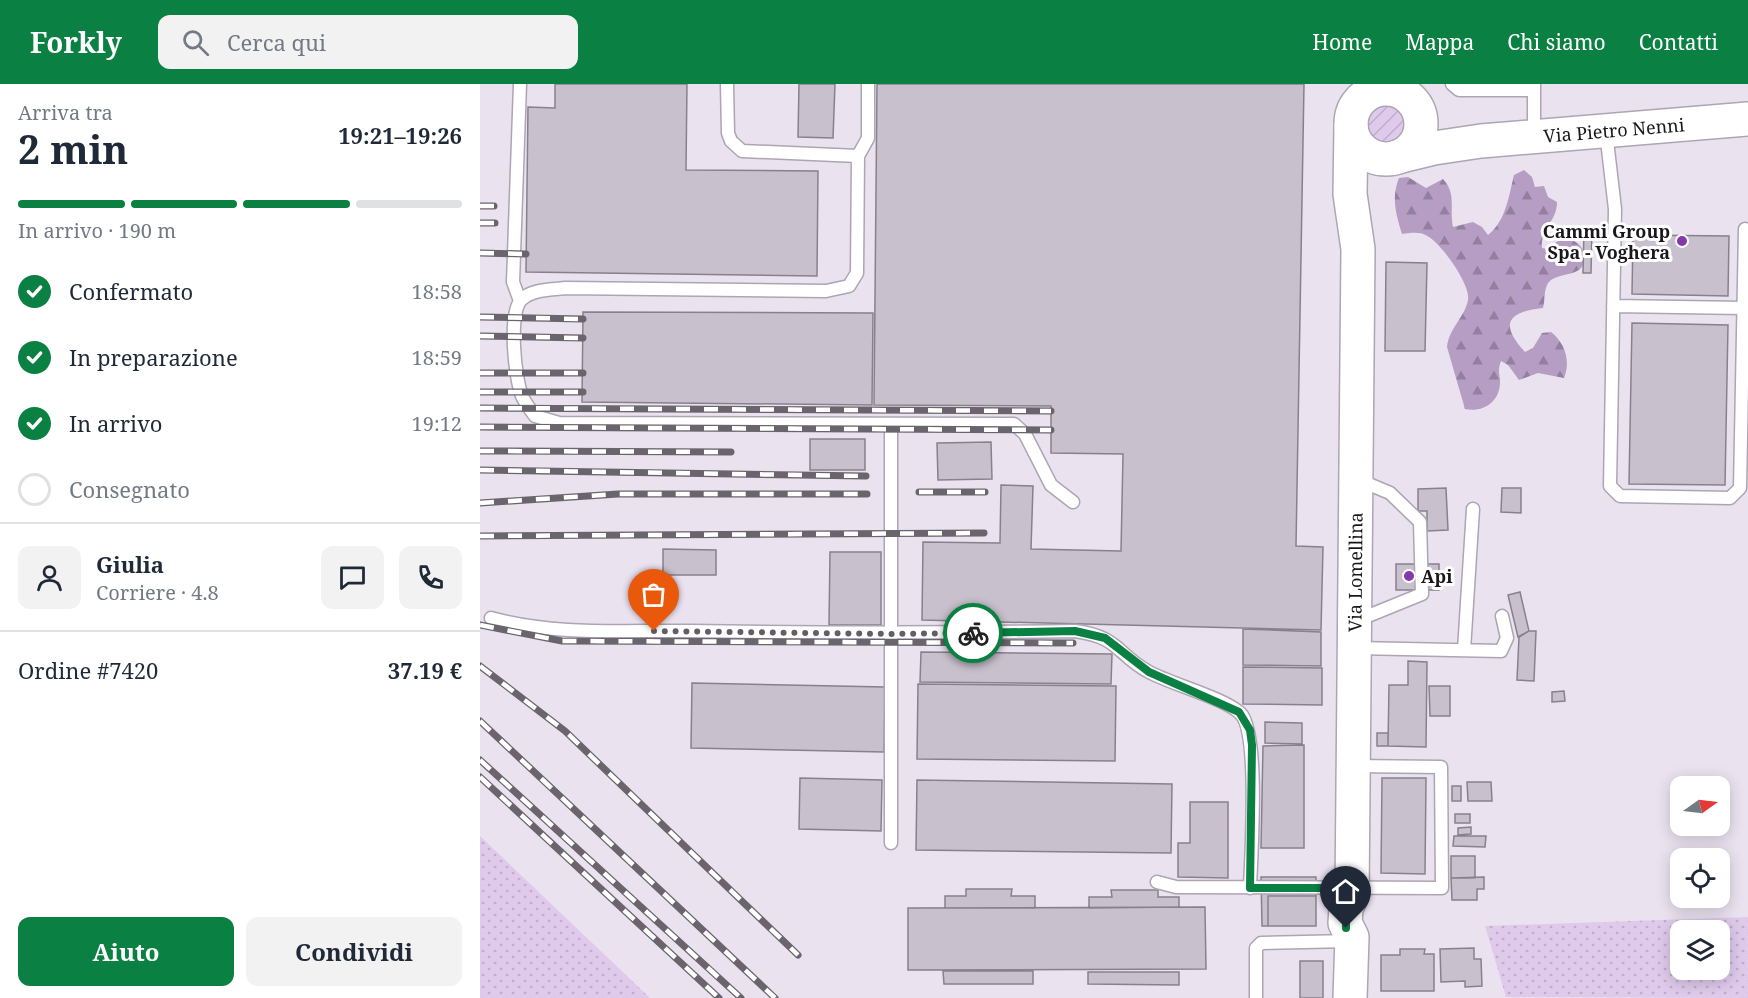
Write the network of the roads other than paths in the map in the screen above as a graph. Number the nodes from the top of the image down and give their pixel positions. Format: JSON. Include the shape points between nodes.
{"nodes":[{"id":1,"x":520,"y":84,"type":"edge"},
{"id":2,"x":727,"y":84,"type":"edge"},
{"id":3,"x":868,"y":84,"type":"edge"},
{"id":4,"x":1452,"y":84,"type":"edge"},
{"id":5,"x":1534,"y":87,"type":"edge"},
{"id":6,"x":1404,"y":95,"type":"edge"},
{"id":7,"x":1354,"y":106,"type":"edge"},
{"id":8,"x":1748,"y":119,"type":"edge"},
{"id":9,"x":1606,"y":132,"type":"junction"},
{"id":10,"x":1534,"y":139,"type":"junction"},
{"id":11,"x":1481,"y":141,"type":"junction"},
{"id":12,"x":858,"y":156,"type":"junction"},
{"id":13,"x":1394,"y":158,"type":"junction"},
{"id":14,"x":1745,"y":230,"type":"dead end"},
{"id":15,"x":1358,"y":249,"type":"junction"},
{"id":16,"x":520,"y":301,"type":"junction"},
{"id":17,"x":1613,"y":306,"type":"junction"},
{"id":18,"x":1743,"y":308,"type":"junction"},
{"id":19,"x":891,"y":423,"type":"junction"},
{"id":20,"x":1355,"y":478,"type":"junction"},
{"id":21,"x":1073,"y":502,"type":"dead end"},
{"id":22,"x":1473,"y":510,"type":"dead end"},
{"id":23,"x":1502,"y":616,"type":"dead end"},
{"id":24,"x":491,"y":618,"type":"dead end"},
{"id":25,"x":891,"y":634,"type":"junction"},
{"id":26,"x":1354,"y":635,"type":"junction"},
{"id":27,"x":1464,"y":650,"type":"junction"},
{"id":28,"x":1353,"y":766,"type":"junction"},
{"id":29,"x":891,"y":843,"type":"dead end"},
{"id":30,"x":1157,"y":882,"type":"dead end"},
{"id":31,"x":1250,"y":888,"type":"junction"},
{"id":32,"x":1352,"y":892,"type":"junction"},
{"id":33,"x":1351,"y":939,"type":"junction"},
{"id":34,"x":1256,"y":998,"type":"edge"},
{"id":35,"x":1350,"y":998,"type":"edge"}],
"edges":[{"from":1,"to":16,"type":"lane","via":[[513,282]]},
{"from":2,"to":12,"type":"lane","via":[[728,133],[742,151]]},
{"from":3,"to":12,"type":"lane","via":[[868,138]]},
{"from":4,"to":5,"type":"lane","via":[[1458,90]]},
{"from":5,"to":10,"type":"lane"},
{"from":6,"to":7,"type":"main road","via":[[1376,90]]},
{"from":6,"to":11,"type":"main road","name":"Via Pietro Nenni","via":[[1449,129]]},
{"from":6,"to":13,"type":"main road","name":"Via Lomellina","via":[[1420,132],[1407,152]]},
{"from":7,"to":13,"type":"main road","via":[[1359,147],[1379,158]]},
{"from":7,"to":15,"type":"main road","name":"Via Lomellina","via":[[1350,194]]},
{"from":8,"to":9,"type":"main road","name":"Via Pietro Nenni"},
{"from":9,"to":10,"type":"main road","name":"Via Pietro Nenni"},
{"from":9,"to":17,"type":"lane","via":[[1615,209]]},
{"from":10,"to":11,"type":"main road","name":"Via Pietro Nenni"},
{"from":11,"to":13,"type":"main road","name":"Via Pietro Nenni"},
{"from":12,"to":16,"type":"lane","via":[[859,263],[849,286],[826,291],[565,288],[530,294]]},
{"from":13,"to":15,"type":"main road","name":"Via Lomellina","via":[[1375,175],[1368,188]]},
{"from":14,"to":18,"type":"lane"},
{"from":15,"to":20,"type":"main road","name":"Via Lomellina"},
{"from":16,"to":19,"type":"lane","via":[[514,328],[519,385],[527,406],[540,419],[559,423]]},
{"from":17,"to":18,"type":"lane"},
{"from":17,"to":18,"type":"lane","via":[[1610,486],[1620,496],[1730,498],[1740,488]]},
{"from":19,"to":21,"type":"lane","via":[[1014,424],[1025,434],[1051,485]]},
{"from":19,"to":25,"type":"lane"},
{"from":20,"to":26,"type":"main road","name":"Via Lomellina"},
{"from":20,"to":26,"type":"lane","via":[[1390,494],[1420,522],[1422,594]]},
{"from":22,"to":27,"type":"lane"},
{"from":23,"to":27,"type":"lane","via":[[1507,638],[1501,651]]},
{"from":24,"to":25,"type":"lane","via":[[583,630]]},
{"from":25,"to":29,"type":"lane"},
{"from":25,"to":31,"type":"lane","via":[[1092,633],[1116,644],[1149,672],[1239,712],[1250,730],[1252,745]]},
{"from":26,"to":27,"type":"lane"},
{"from":26,"to":28,"type":"main road","name":"Via Lomellina"},
{"from":28,"to":32,"type":"main road","name":"Via Lomellina"},
{"from":28,"to":32,"type":"lane","via":[[1441,766],[1442,888]]},
{"from":30,"to":31,"type":"lane","via":[[1176,887]]},
{"from":31,"to":32,"type":"lane"},
{"from":32,"to":33,"type":"main road","name":"Via Lomellina","via":[[1359,908],[1359,928]]},
{"from":33,"to":34,"type":"lane","via":[[1261,943],[1256,948]]},
{"from":33,"to":35,"type":"main road","name":"Via Lomellina"}]}
